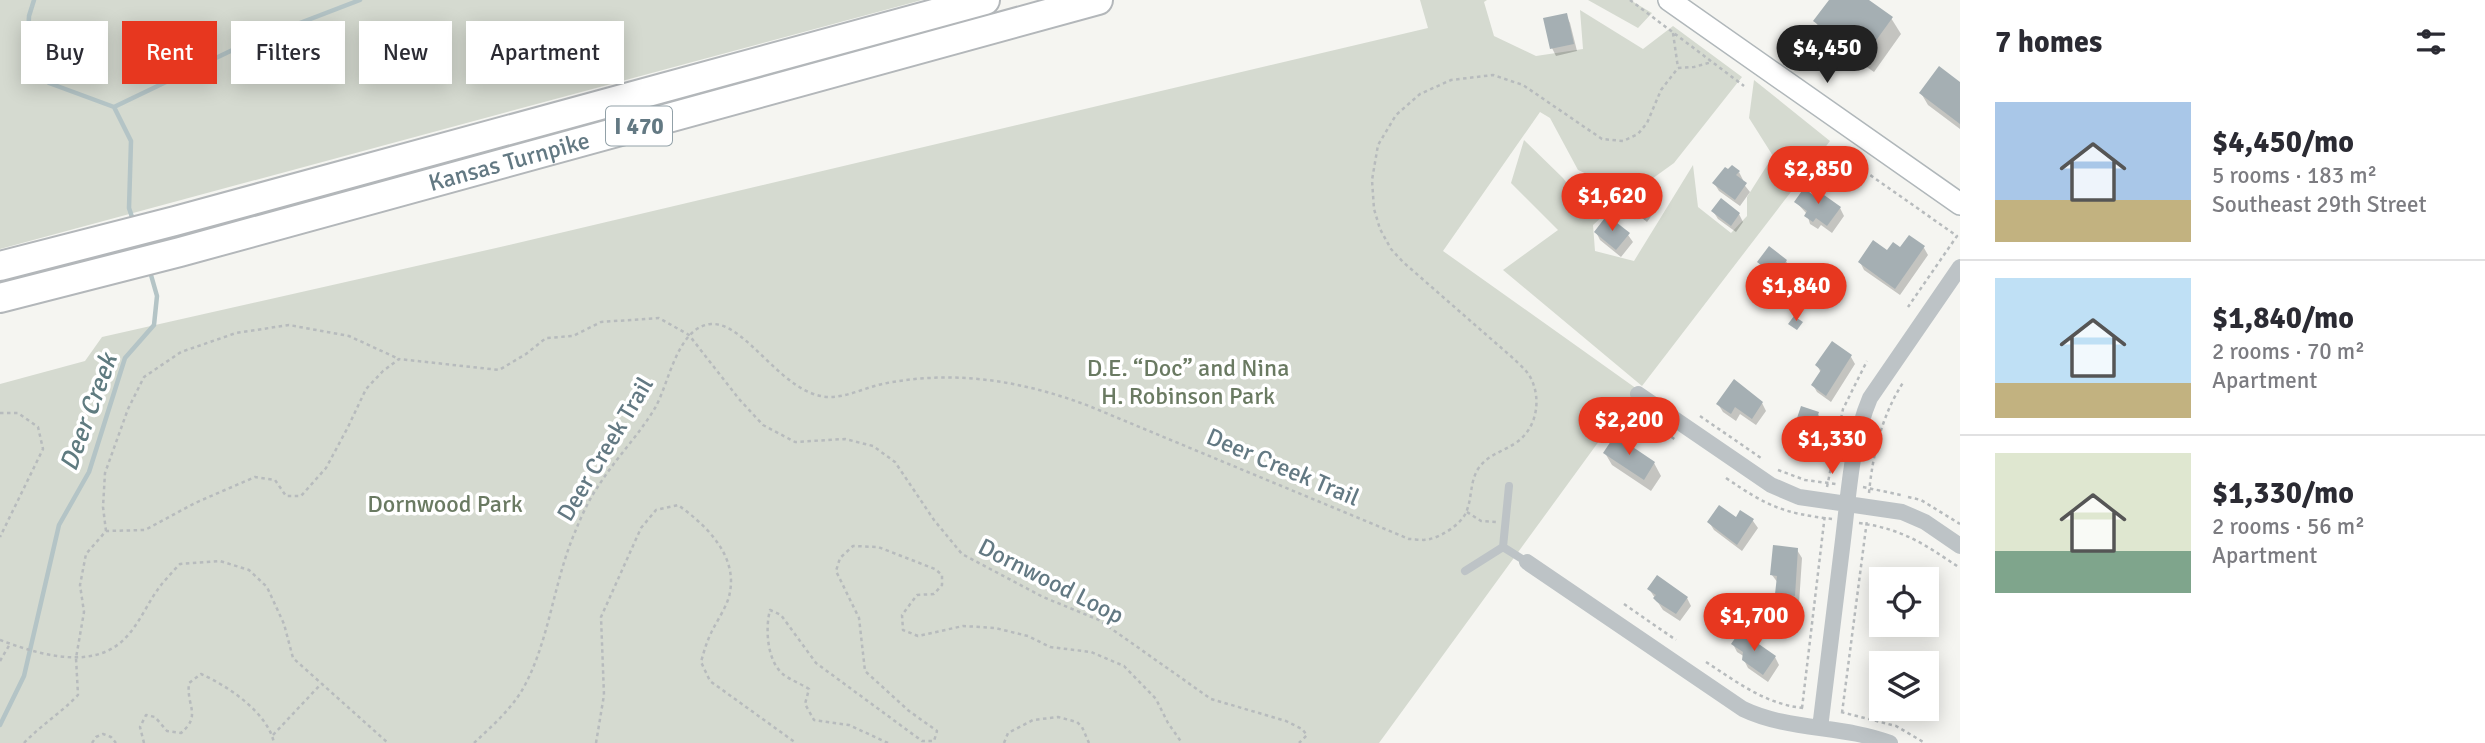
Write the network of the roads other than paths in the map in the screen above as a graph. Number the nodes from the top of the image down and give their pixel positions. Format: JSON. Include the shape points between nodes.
{"nodes":[{"id":1,"x":985,"y":0,"type":"edge"},
{"id":2,"x":1098,"y":0,"type":"edge"},
{"id":3,"x":1669,"y":0,"type":"edge"},
{"id":4,"x":1960,"y":204,"type":"edge"},
{"id":5,"x":0,"y":266,"type":"edge"},
{"id":6,"x":1960,"y":267,"type":"edge"},
{"id":7,"x":0,"y":298,"type":"edge"},
{"id":8,"x":1638,"y":394,"type":"dead end"},
{"id":9,"x":1510,"y":486,"type":"dead end"},
{"id":10,"x":1847,"y":503,"type":"junction"},
{"id":11,"x":1960,"y":546,"type":"edge"},
{"id":12,"x":1503,"y":547,"type":"junction"},
{"id":13,"x":1527,"y":562,"type":"joint"},
{"id":14,"x":1465,"y":571,"type":"dead end"},
{"id":15,"x":1820,"y":728,"type":"junction"},
{"id":16,"x":1890,"y":743,"type":"edge"}],
"edges":[{"from":1,"to":5,"type":"highway","name":"Kansas Turnpike","number":"I 470"},
{"from":2,"to":7,"type":"highway","name":"Kansas Turnpike","number":"I 470"},
{"from":3,"to":4,"type":"main road"},
{"from":6,"to":10,"type":"street","via":[[1870,398],[1856,439],[1857,487]]},
{"from":8,"to":10,"type":"street","via":[[1771,485],[1799,497]]},
{"from":9,"to":12,"type":"lane"},
{"from":10,"to":11,"type":"street","via":[[1910,515]]},
{"from":10,"to":15,"type":"street"},
{"from":12,"to":13,"type":"lane"},
{"from":12,"to":14,"type":"lane"},
{"from":13,"to":15,"type":"street","via":[[1744,709]]},
{"from":15,"to":16,"type":"street"}]}
